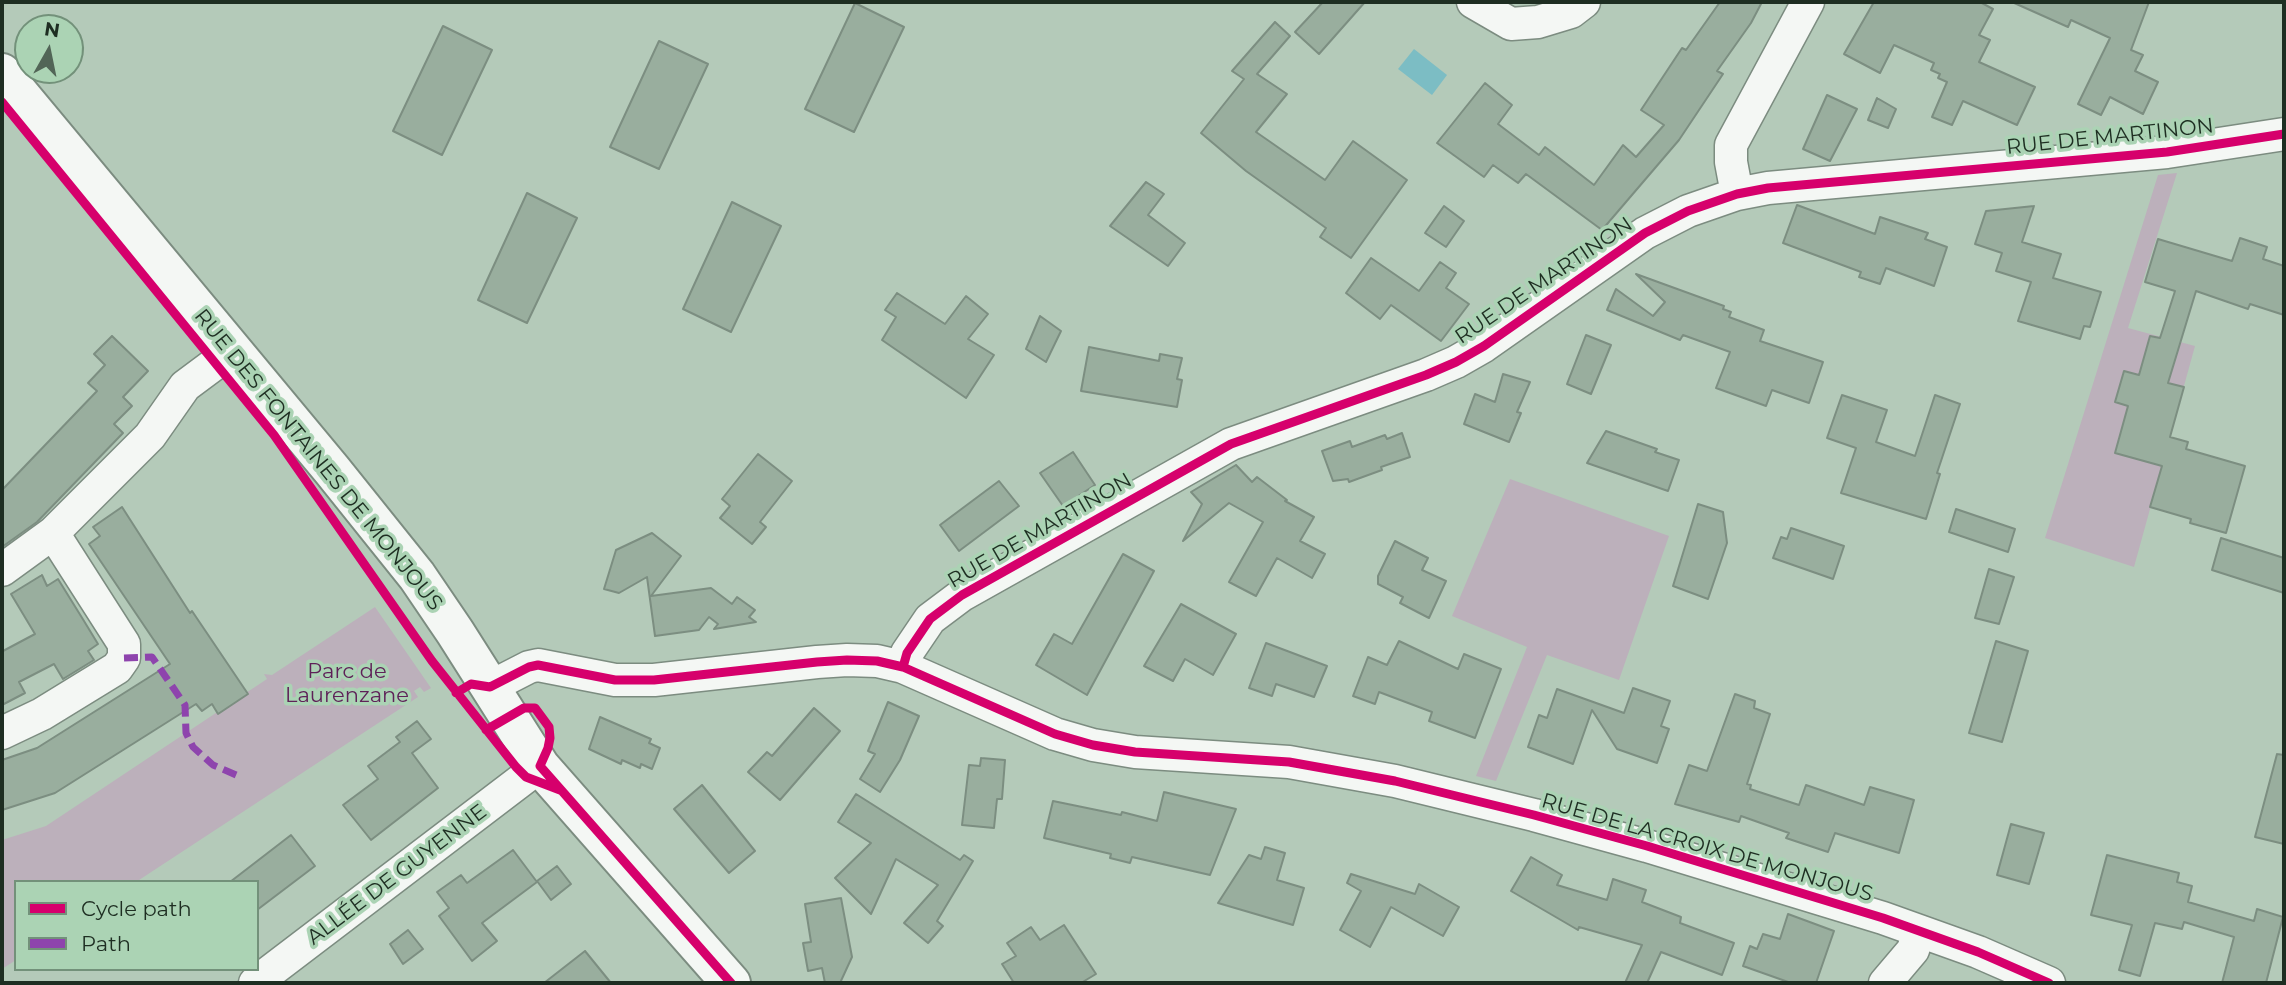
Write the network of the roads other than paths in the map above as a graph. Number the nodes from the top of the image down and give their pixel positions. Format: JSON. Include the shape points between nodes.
{"nodes":[{"id":1,"x":1474,"y":2,"type":"edge"},
{"id":2,"x":1584,"y":2,"type":"edge"},
{"id":3,"x":1808,"y":2,"type":"edge"},
{"id":4,"x":2,"y":73,"type":"edge"},
{"id":5,"x":2284,"y":134,"type":"edge"},
{"id":6,"x":1737,"y":194,"type":"junction"},
{"id":7,"x":232,"y":351,"type":"junction"},
{"id":8,"x":53,"y":533,"type":"junction"},
{"id":9,"x":2,"y":570,"type":"edge"},
{"id":10,"x":902,"y":667,"type":"junction"},
{"id":11,"x":490,"y":687,"type":"junction"},
{"id":12,"x":2,"y":733,"type":"edge"},
{"id":13,"x":540,"y":766,"type":"junction"},
{"id":14,"x":1919,"y":931,"type":"junction"},
{"id":15,"x":255,"y":983,"type":"edge"},
{"id":16,"x":731,"y":983,"type":"edge"},
{"id":17,"x":1885,"y":983,"type":"edge"},
{"id":18,"x":2049,"y":983,"type":"edge"}],
"edges":[{"from":1,"to":2,"type":"street","via":[[1511,24],[1538,22],[1571,12]]},
{"from":3,"to":6,"type":"street","via":[[1731,145]]},
{"from":4,"to":7,"type":"street","name":"RUE DES FONTAINES DE MONJOUS"},
{"from":5,"to":6,"type":"street","name":"RUE DE MARTINON","via":[[2167,152],[1793,184]]},
{"from":6,"to":10,"type":"street","name":"RUE DE MARTINON","via":[[1645,233],[1456,362],[1231,444],[961,595],[930,619]]},
{"from":7,"to":8,"type":"street","via":[[185,386],[150,436]]},
{"from":7,"to":11,"type":"street","name":"RUE DES FONTAINES DE MONJOUS","via":[[417,576]]},
{"from":8,"to":9,"type":"street"},
{"from":8,"to":12,"type":"street","via":[[124,644],[124,658],[117,668]]},
{"from":10,"to":11,"type":"street","name":"RUE DE LA CROIX DE MONJOUS","via":[[847,660],[615,680],[538,665]]},
{"from":10,"to":14,"type":"street","name":"RUE DE LA CROIX DE MONJOUS","via":[[1055,734],[1093,745],[1289,762],[1395,781],[1647,846]]},
{"from":11,"to":13,"type":"street","name":"RUE DES FONTAINES DE MONJOUS"},
{"from":13,"to":15,"type":"street","name":"ALLÉE DE GUYENNE"},
{"from":13,"to":16,"type":"street","name":"RUE DES FONTAINES DE MONJOUS"},
{"from":14,"to":17,"type":"street","via":[[1913,950]]},
{"from":14,"to":18,"type":"street","name":"RUE DE LA CROIX DE MONJOUS"}]}
